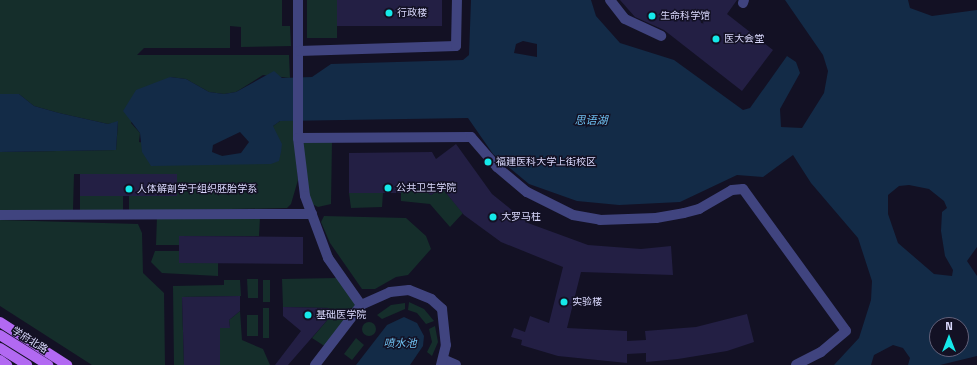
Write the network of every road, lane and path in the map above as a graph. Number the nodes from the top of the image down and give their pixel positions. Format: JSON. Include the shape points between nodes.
{"nodes":[{"id":1,"x":298,"y":0,"type":"edge"},
{"id":2,"x":457,"y":0,"type":"edge"},
{"id":3,"x":610,"y":0,"type":"edge"},
{"id":4,"x":661,"y":36,"type":"dead end"},
{"id":5,"x":299,"y":51,"type":"junction"},
{"id":6,"x":298,"y":138,"type":"junction"},
{"id":7,"x":0,"y":214,"type":"edge"},
{"id":8,"x":312,"y":214,"type":"junction"},
{"id":9,"x":361,"y":305,"type":"junction"},
{"id":10,"x":0,"y":322,"type":"edge"},
{"id":11,"x":0,"y":335,"type":"edge"},
{"id":12,"x":0,"y":348,"type":"edge"},
{"id":13,"x":0,"y":360,"type":"edge"},
{"id":14,"x":443,"y":362,"type":"edge"},
{"id":15,"x":7,"y":365,"type":"edge"},
{"id":16,"x":27,"y":365,"type":"edge"},
{"id":17,"x":48,"y":365,"type":"edge"},
{"id":18,"x":67,"y":365,"type":"edge"},
{"id":19,"x":315,"y":365,"type":"edge"},
{"id":20,"x":456,"y":365,"type":"edge"},
{"id":21,"x":796,"y":365,"type":"edge"}],
"edges":[{"from":1,"to":5,"type":"street"},
{"from":2,"to":5,"type":"street","via":[[456,46]]},
{"from":3,"to":4,"type":"street","via":[[625,19]]},
{"from":5,"to":6,"type":"street"},
{"from":6,"to":8,"type":"street","via":[[305,196]]},
{"from":6,"to":21,"type":"street","via":[[471,136],[497,167],[527,192],[573,215],[600,220],[656,218],[684,213],[699,209],[732,190],[743,189],[846,331],[821,352]]},
{"from":7,"to":8,"type":"street"},
{"from":8,"to":9,"type":"street","via":[[328,258]]},
{"from":9,"to":14,"type":"street","via":[[390,292],[409,290],[431,299],[442,309]]},
{"from":9,"to":19,"type":"street"},
{"from":10,"to":18,"type":"main road"},
{"from":11,"to":17,"type":"main road","name":"学府北路"},
{"from":12,"to":16,"type":"main road"},
{"from":13,"to":15,"type":"main road"},
{"from":14,"to":20,"type":"street"}]}
